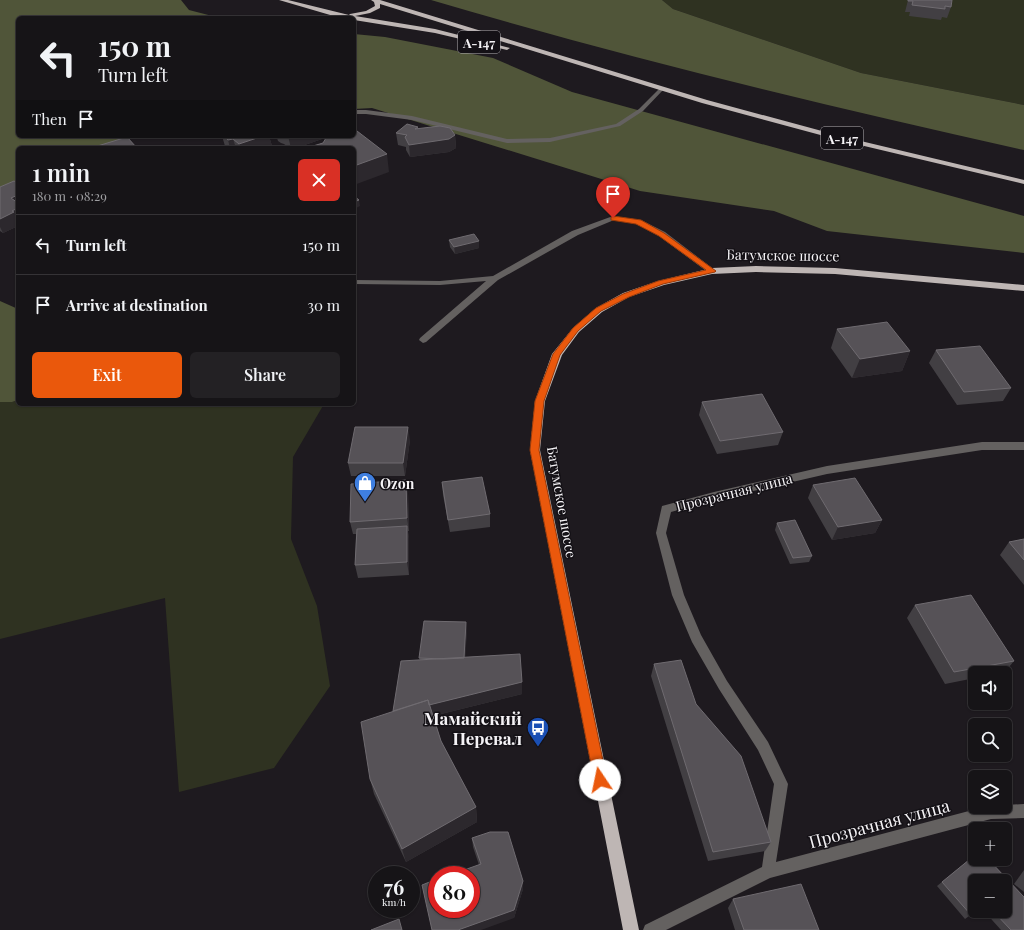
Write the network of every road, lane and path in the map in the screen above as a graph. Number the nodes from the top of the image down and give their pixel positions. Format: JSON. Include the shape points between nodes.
{"nodes":[{"id":1,"x":282,"y":0,"type":"edge"},
{"id":2,"x":376,"y":0,"type":"edge"},
{"id":3,"x":338,"y":15,"type":"junction"},
{"id":4,"x":344,"y":16,"type":"edge"},
{"id":5,"x":356,"y":18,"type":"edge"},
{"id":6,"x":618,"y":76,"type":"junction"},
{"id":7,"x":661,"y":89,"type":"junction"},
{"id":8,"x":356,"y":112,"type":"edge"},
{"id":9,"x":1024,"y":182,"type":"edge"},
{"id":10,"x":712,"y":271,"type":"junction"},
{"id":11,"x":494,"y":278,"type":"junction"},
{"id":12,"x":356,"y":282,"type":"edge"},
{"id":13,"x":1024,"y":288,"type":"edge"},
{"id":14,"x":423,"y":340,"type":"dead end"},
{"id":15,"x":1024,"y":446,"type":"edge"},
{"id":16,"x":1024,"y":811,"type":"edge"},
{"id":17,"x":768,"y":871,"type":"junction"},
{"id":18,"x":631,"y":930,"type":"edge"},
{"id":19,"x":650,"y":930,"type":"edge"}],
"edges":[{"from":1,"to":3,"type":"highway","number":"А-147"},
{"from":2,"to":3,"type":"highway","via":[[378,7],[368,12]]},
{"from":2,"to":6,"type":"highway","number":"А-147"},
{"from":3,"to":4,"type":"highway","number":"А-147"},
{"from":5,"to":6,"type":"highway","number":"А-147","via":[[434,31]]},
{"from":6,"to":7,"type":"highway","number":"А-147"},
{"from":7,"to":8,"type":"street","via":[[641,110],[618,125],[550,140],[507,141],[412,118]]},
{"from":7,"to":9,"type":"highway","number":"А-147","via":[[859,143]]},
{"from":10,"to":11,"type":"street","via":[[662,234],[638,222],[613,218],[575,232]]},
{"from":10,"to":13,"type":"highway","name":"Батумское шоссе","via":[[835,271]]},
{"from":10,"to":18,"type":"highway","name":"Батумское шоссе","via":[[661,283],[626,296],[599,310],[576,330],[557,354],[540,401],[534,450]]},
{"from":11,"to":12,"type":"street","via":[[440,283]]},
{"from":11,"to":14,"type":"street"},
{"from":15,"to":17,"type":"street","name":"Прозрачная улица","via":[[982,446],[827,470],[714,496],[666,510],[661,533],[678,595],[696,638],[763,746],[781,784]]},
{"from":16,"to":17,"type":"street","name":"Прозрачная улица","via":[[991,812]]},
{"from":17,"to":19,"type":"street","name":"Прозрачная улица"}]}
